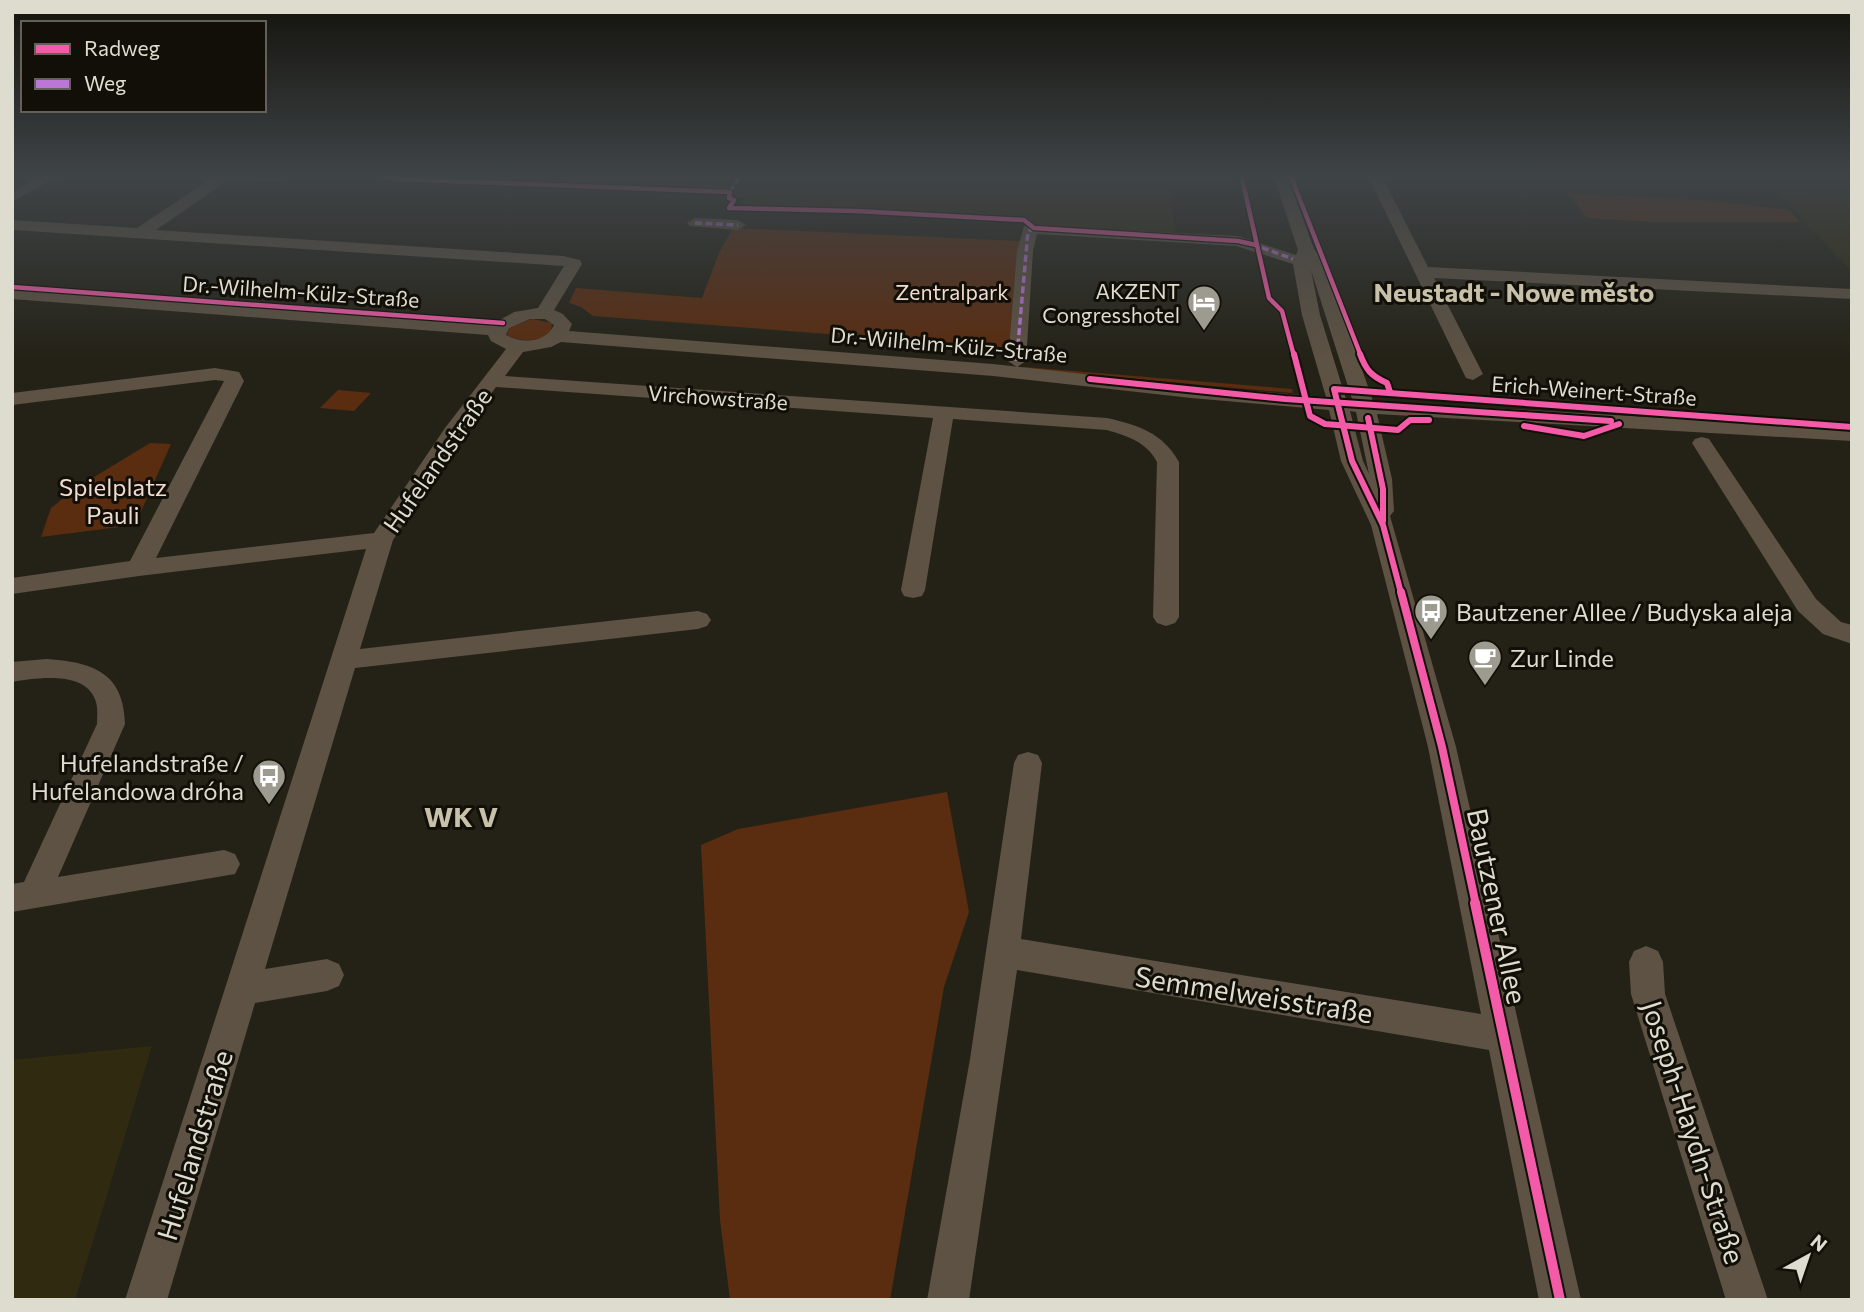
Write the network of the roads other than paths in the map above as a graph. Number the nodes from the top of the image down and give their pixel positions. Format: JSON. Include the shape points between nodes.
{"nodes":[{"id":1,"x":189,"y":235,"type":"edge"},
{"id":2,"x":1029,"y":235,"type":"edge"},
{"id":3,"x":1138,"y":235,"type":"edge"},
{"id":4,"x":1294,"y":235,"type":"edge"},
{"id":5,"x":1405,"y":235,"type":"edge"},
{"id":6,"x":1299,"y":254,"type":"junction"},
{"id":7,"x":1424,"y":272,"type":"junction"},
{"id":8,"x":12,"y":287,"type":"edge"},
{"id":9,"x":12,"y":294,"type":"edge"},
{"id":10,"x":1852,"y":294,"type":"edge"},
{"id":11,"x":543,"y":314,"type":"junction"},
{"id":12,"x":500,"y":327,"type":"junction"},
{"id":13,"x":560,"y":333,"type":"junction"},
{"id":14,"x":518,"y":346,"type":"junction"},
{"id":15,"x":1017,"y":361,"type":"junction"},
{"id":16,"x":1473,"y":374,"type":"dead end"},
{"id":17,"x":492,"y":381,"type":"junction"},
{"id":18,"x":1336,"y":397,"type":"junction"},
{"id":19,"x":1362,"y":398,"type":"junction"},
{"id":20,"x":12,"y":399,"type":"edge"},
{"id":21,"x":944,"y":413,"type":"junction"},
{"id":22,"x":1514,"y":415,"type":"junction"},
{"id":23,"x":1852,"y":427,"type":"edge"},
{"id":24,"x":1852,"y":435,"type":"edge"},
{"id":25,"x":1702,"y":443,"type":"junction"},
{"id":26,"x":1852,"y":452,"type":"edge"},
{"id":27,"x":1383,"y":525,"type":"junction"},
{"id":28,"x":381,"y":540,"type":"junction"},
{"id":29,"x":139,"y":568,"type":"junction"},
{"id":30,"x":913,"y":590,"type":"dead end"},
{"id":31,"x":16,"y":592,"type":"edge"},
{"id":32,"x":1166,"y":617,"type":"dead end"},
{"id":33,"x":698,"y":620,"type":"dead end"},
{"id":34,"x":1842,"y":632,"type":"edge"},
{"id":35,"x":344,"y":660,"type":"junction"},
{"id":36,"x":12,"y":672,"type":"edge"},
{"id":37,"x":1027,"y":763,"type":"dead end"},
{"id":38,"x":224,"y":864,"type":"dead end"},
{"id":39,"x":23,"y":896,"type":"edge"},
{"id":40,"x":1003,"y":952,"type":"junction"},
{"id":41,"x":1646,"y":962,"type":"dead end"},
{"id":42,"x":327,"y":975,"type":"dead end"},
{"id":43,"x":242,"y":989,"type":"junction"},
{"id":44,"x":1504,"y":1035,"type":"junction"},
{"id":45,"x":146,"y":1300,"type":"edge"},
{"id":46,"x":948,"y":1300,"type":"edge"},
{"id":47,"x":1560,"y":1300,"type":"edge"},
{"id":48,"x":1747,"y":1300,"type":"edge"}],
"edges":[{"from":1,"to":11,"type":"street","via":[[574,264]]},
{"from":2,"to":15,"type":"street"},
{"from":3,"to":6,"type":"street","via":[[1238,241]]},
{"from":4,"to":6,"type":"street","name":"Bautzener Allee"},
{"from":5,"to":7,"type":"street"},
{"from":6,"to":18,"type":"street","name":"Bautzener Allee","via":[[1310,311]]},
{"from":6,"to":19,"type":"street","name":"Bautzener Allee","via":[[1317,263]]},
{"from":7,"to":10,"type":"street"},
{"from":7,"to":16,"type":"street"},
{"from":8,"to":12,"type":"street","name":"Dr.-Wilhelm-Külz-Straße"},
{"from":9,"to":12,"type":"street","name":"Dr.-Wilhelm-Külz-Straße"},
{"from":11,"to":12,"type":"street","name":"Dr.-Wilhelm-Külz-Straße","via":[[521,316]]},
{"from":11,"to":13,"type":"street","via":[[560,319],[564,324]]},
{"from":12,"to":14,"type":"street","via":[[500,341]]},
{"from":13,"to":14,"type":"street","name":"Dr.-Wilhelm-Külz-Straße","via":[[539,344]]},
{"from":13,"to":15,"type":"street","name":"Dr.-Wilhelm-Külz-Straße"},
{"from":13,"to":18,"type":"street","name":"Dr.-Wilhelm-Külz-Straße"},
{"from":14,"to":17,"type":"street","name":"Hufelandstraße"},
{"from":15,"to":18,"type":"street","name":"Dr.-Wilhelm-Külz-Straße"},
{"from":17,"to":21,"type":"street","name":"Virchowstraße"},
{"from":17,"to":28,"type":"street","name":"Hufelandstraße"},
{"from":18,"to":19,"type":"street","name":"Erich-Weinert-Straße"},
{"from":18,"to":27,"type":"street","name":"Bautzener Allee","via":[[1352,461]]},
{"from":19,"to":22,"type":"street","name":"Erich-Weinert-Straße"},
{"from":19,"to":23,"type":"street","name":"Erich-Weinert-Straße"},
{"from":19,"to":27,"type":"street","name":"Bautzener Allee","via":[[1383,489]]},
{"from":20,"to":29,"type":"street","via":[[232,376],[234,381]]},
{"from":21,"to":30,"type":"street"},
{"from":21,"to":32,"type":"street","name":"Virchowstraße","via":[[1107,424],[1133,430],[1155,444],[1168,462]]},
{"from":22,"to":24,"type":"street","name":"Erich-Weinert-Straße"},
{"from":22,"to":25,"type":"street","name":"Erich-Weinert-Straße"},
{"from":25,"to":26,"type":"street","name":"Erich-Weinert-Straße"},
{"from":25,"to":34,"type":"street","via":[[1807,605]]},
{"from":27,"to":44,"type":"street","name":"Bautzener Allee","via":[[1442,747]]},
{"from":28,"to":29,"type":"street"},
{"from":28,"to":35,"type":"street","name":"Hufelandstraße"},
{"from":29,"to":31,"type":"street"},
{"from":33,"to":35,"type":"street"},
{"from":35,"to":43,"type":"street","name":"Hufelandstraße"},
{"from":36,"to":39,"type":"street","via":[[55,668],[87,675],[102,687],[112,714]]},
{"from":37,"to":40,"type":"street"},
{"from":38,"to":39,"type":"street"},
{"from":40,"to":44,"type":"street","name":"Semmelweisstraße"},
{"from":40,"to":46,"type":"street"},
{"from":41,"to":48,"type":"street","name":"Joseph-Haydn-Straße","via":[[1648,994]]},
{"from":42,"to":43,"type":"street"},
{"from":43,"to":45,"type":"street","name":"Hufelandstraße"},
{"from":44,"to":47,"type":"street","name":"Bautzener Allee"}]}
